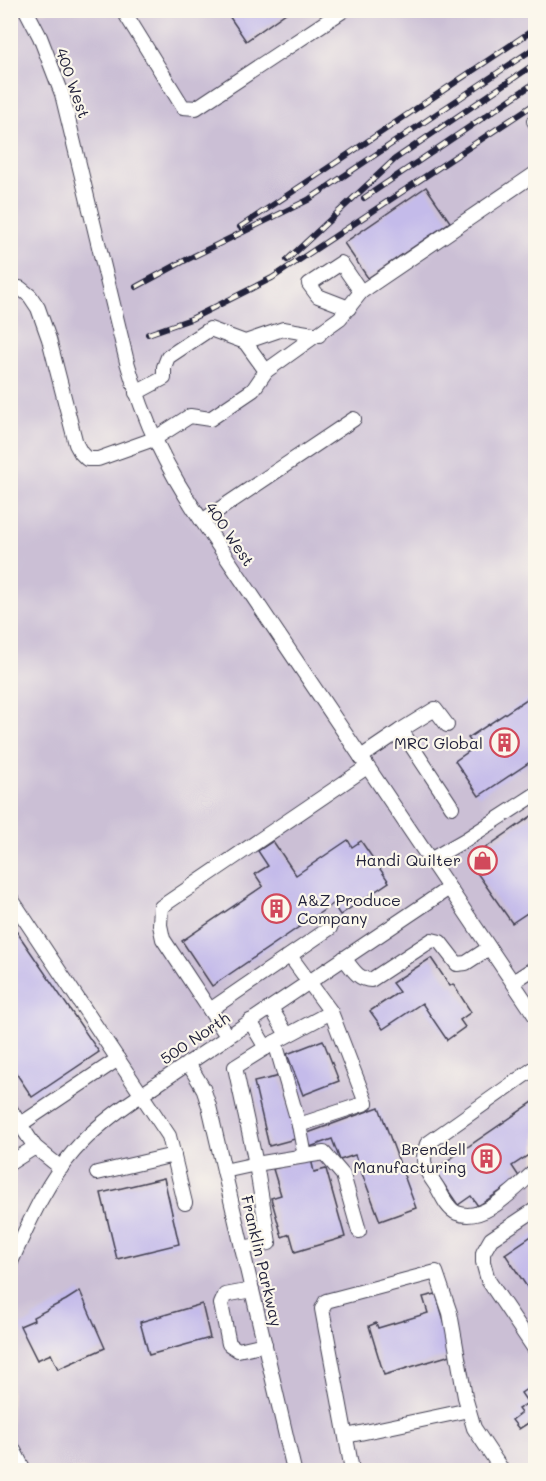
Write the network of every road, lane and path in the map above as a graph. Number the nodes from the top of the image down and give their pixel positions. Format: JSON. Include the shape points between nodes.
{"nodes":[{"id":1,"x":26,"y":10,"type":"edge"},
{"id":2,"x":123,"y":10,"type":"edge"},
{"id":3,"x":344,"y":10,"type":"edge"},
{"id":4,"x":536,"y":173,"type":"edge"},
{"id":5,"x":10,"y":286,"type":"edge"},
{"id":6,"x":361,"y":292,"type":"junction"},
{"id":7,"x":349,"y":308,"type":"junction"},
{"id":8,"x":319,"y":335,"type":"junction"},
{"id":9,"x":245,"y":342,"type":"junction"},
{"id":10,"x":266,"y":371,"type":"junction"},
{"id":11,"x":136,"y":393,"type":"junction"},
{"id":12,"x":354,"y":419,"type":"dead end"},
{"id":13,"x":154,"y":439,"type":"junction"},
{"id":14,"x":202,"y":521,"type":"junction"},
{"id":15,"x":447,"y":725,"type":"dead end"},
{"id":16,"x":401,"y":730,"type":"junction"},
{"id":17,"x":364,"y":762,"type":"junction"},
{"id":18,"x":536,"y":794,"type":"edge"},
{"id":19,"x":452,"y":807,"type":"dead end"},
{"id":20,"x":430,"y":860,"type":"junction"},
{"id":21,"x":449,"y":888,"type":"junction"},
{"id":22,"x":10,"y":897,"type":"edge"},
{"id":23,"x":330,"y":928,"type":"dead end"},
{"id":24,"x":489,"y":948,"type":"junction"},
{"id":25,"x":290,"y":956,"type":"junction"},
{"id":26,"x":344,"y":958,"type":"junction"},
{"id":27,"x":536,"y":967,"type":"edge"},
{"id":28,"x":309,"y":981,"type":"junction"},
{"id":29,"x":513,"y":982,"type":"junction"},
{"id":30,"x":271,"y":1008,"type":"junction"},
{"id":31,"x":210,"y":1010,"type":"junction"},
{"id":32,"x":331,"y":1012,"type":"junction"},
{"id":33,"x":536,"y":1017,"type":"edge"},
{"id":34,"x":250,"y":1021,"type":"junction"},
{"id":35,"x":227,"y":1036,"type":"junction"},
{"id":36,"x":276,"y":1042,"type":"junction"},
{"id":37,"x":118,"y":1059,"type":"junction"},
{"id":38,"x":188,"y":1063,"type":"junction"},
{"id":39,"x":536,"y":1067,"type":"edge"},
{"id":40,"x":141,"y":1095,"type":"junction"},
{"id":41,"x":10,"y":1109,"type":"edge"},
{"id":42,"x":21,"y":1124,"type":"junction"},
{"id":43,"x":299,"y":1125,"type":"junction"},
{"id":44,"x":35,"y":1147,"type":"junction"},
{"id":45,"x":174,"y":1155,"type":"junction"},
{"id":46,"x":305,"y":1156,"type":"junction"},
{"id":47,"x":10,"y":1163,"type":"edge"},
{"id":48,"x":256,"y":1164,"type":"junction"},
{"id":49,"x":61,"y":1168,"type":"junction"},
{"id":50,"x":536,"y":1170,"type":"edge"},
{"id":51,"x":224,"y":1171,"type":"junction"},
{"id":52,"x":97,"y":1173,"type":"dead end"},
{"id":53,"x":185,"y":1203,"type":"dead end"},
{"id":54,"x":536,"y":1209,"type":"edge"},
{"id":55,"x":359,"y":1231,"type":"dead end"},
{"id":56,"x":242,"y":1248,"type":"junction"},
{"id":57,"x":10,"y":1264,"type":"edge"},
{"id":58,"x":252,"y":1290,"type":"junction"},
{"id":59,"x":536,"y":1324,"type":"edge"},
{"id":60,"x":523,"y":1333,"type":"junction"},
{"id":61,"x":265,"y":1344,"type":"junction"},
{"id":62,"x":536,"y":1351,"type":"edge"},
{"id":63,"x":469,"y":1410,"type":"junction"},
{"id":64,"x":346,"y":1436,"type":"junction"},
{"id":65,"x":10,"y":1443,"type":"edge"},
{"id":66,"x":18,"y":1467,"type":"edge"},
{"id":67,"x":294,"y":1470,"type":"edge"},
{"id":68,"x":352,"y":1470,"type":"edge"},
{"id":69,"x":502,"y":1470,"type":"edge"}],
"edges":[{"from":1,"to":11,"type":"street","name":"400 West","via":[[65,104]]},
{"from":2,"to":3,"type":"street","via":[[183,107],[196,108]]},
{"from":4,"to":6,"type":"street"},
{"from":5,"to":13,"type":"street","via":[[20,288],[38,308],[81,453],[87,459],[98,459]]},
{"from":6,"to":7,"type":"street"},
{"from":6,"to":7,"type":"street","via":[[341,263],[309,284],[318,296]]},
{"from":7,"to":8,"type":"street"},
{"from":8,"to":9,"type":"street","via":[[283,329]]},
{"from":8,"to":10,"type":"street"},
{"from":9,"to":10,"type":"street"},
{"from":9,"to":11,"type":"street","via":[[210,329],[168,357],[164,378]]},
{"from":10,"to":13,"type":"street","via":[[253,390],[210,419],[190,416]]},
{"from":11,"to":13,"type":"street","name":"400 West"},
{"from":12,"to":14,"type":"street"},
{"from":13,"to":14,"type":"street","name":"400 West"},
{"from":14,"to":17,"type":"street","name":"400 West"},
{"from":15,"to":16,"type":"street","via":[[435,709]]},
{"from":16,"to":17,"type":"street"},
{"from":16,"to":19,"type":"street"},
{"from":17,"to":20,"type":"street","name":"400 West"},
{"from":17,"to":31,"type":"street","via":[[161,907],[163,939]]},
{"from":18,"to":20,"type":"street"},
{"from":20,"to":21,"type":"street","name":"400 West"},
{"from":21,"to":24,"type":"street","name":"400 West"},
{"from":21,"to":26,"type":"street","name":"500 North"},
{"from":22,"to":37,"type":"street"},
{"from":23,"to":25,"type":"street"},
{"from":24,"to":26,"type":"street","via":[[466,963],[457,964],[440,942],[432,940],[371,980],[359,977]]},
{"from":24,"to":29,"type":"street","name":"400 West"},
{"from":25,"to":28,"type":"street"},
{"from":25,"to":31,"type":"street"},
{"from":26,"to":28,"type":"street","name":"500 North"},
{"from":27,"to":29,"type":"street"},
{"from":28,"to":30,"type":"street","name":"500 North"},
{"from":28,"to":32,"type":"street"},
{"from":29,"to":33,"type":"street","name":"400 West"},
{"from":30,"to":34,"type":"street","name":"500 North"},
{"from":30,"to":36,"type":"street"},
{"from":31,"to":35,"type":"street"},
{"from":32,"to":36,"type":"street"},
{"from":32,"to":43,"type":"street","via":[[366,1103]]},
{"from":34,"to":35,"type":"street","name":"500 North"},
{"from":34,"to":36,"type":"street"},
{"from":35,"to":38,"type":"street","name":"500 North"},
{"from":36,"to":43,"type":"street"},
{"from":36,"to":48,"type":"street","via":[[235,1067]]},
{"from":37,"to":40,"type":"street"},
{"from":37,"to":42,"type":"street"},
{"from":38,"to":40,"type":"street","name":"500 North"},
{"from":38,"to":51,"type":"street","name":"Franklin Parkway","via":[[206,1096]]},
{"from":39,"to":50,"type":"street","via":[[427,1144],[423,1156],[426,1169],[448,1206],[456,1213],[471,1215],[490,1209]]},
{"from":40,"to":45,"type":"street","via":[[169,1136]]},
{"from":40,"to":49,"type":"street","name":"500 North","via":[[102,1123]]},
{"from":41,"to":42,"type":"street"},
{"from":42,"to":44,"type":"street"},
{"from":43,"to":46,"type":"street"},
{"from":44,"to":47,"type":"street"},
{"from":44,"to":49,"type":"street"},
{"from":45,"to":52,"type":"street"},
{"from":45,"to":53,"type":"street"},
{"from":46,"to":48,"type":"street"},
{"from":46,"to":55,"type":"street","via":[[324,1153],[343,1175]]},
{"from":48,"to":51,"type":"street"},
{"from":48,"to":56,"type":"street","via":[[269,1243]]},
{"from":49,"to":57,"type":"street","name":"500 North"},
{"from":51,"to":56,"type":"street","name":"Franklin Parkway"},
{"from":54,"to":60,"type":"street","via":[[491,1239],[483,1253],[488,1280]]},
{"from":56,"to":58,"type":"street","name":"Franklin Parkway"},
{"from":58,"to":61,"type":"street","name":"Franklin Parkway"},
{"from":58,"to":61,"type":"street","via":[[225,1295],[221,1304],[229,1344],[238,1350]]},
{"from":59,"to":60,"type":"street"},
{"from":60,"to":62,"type":"street"},
{"from":61,"to":67,"type":"street","name":"Franklin Parkway"},
{"from":63,"to":64,"type":"street"},
{"from":63,"to":64,"type":"street","via":[[450,1313],[435,1272],[327,1301],[322,1309]]},
{"from":63,"to":69,"type":"street","via":[[474,1428]]},
{"from":64,"to":68,"type":"street"},
{"from":65,"to":66,"type":"street"}]}
